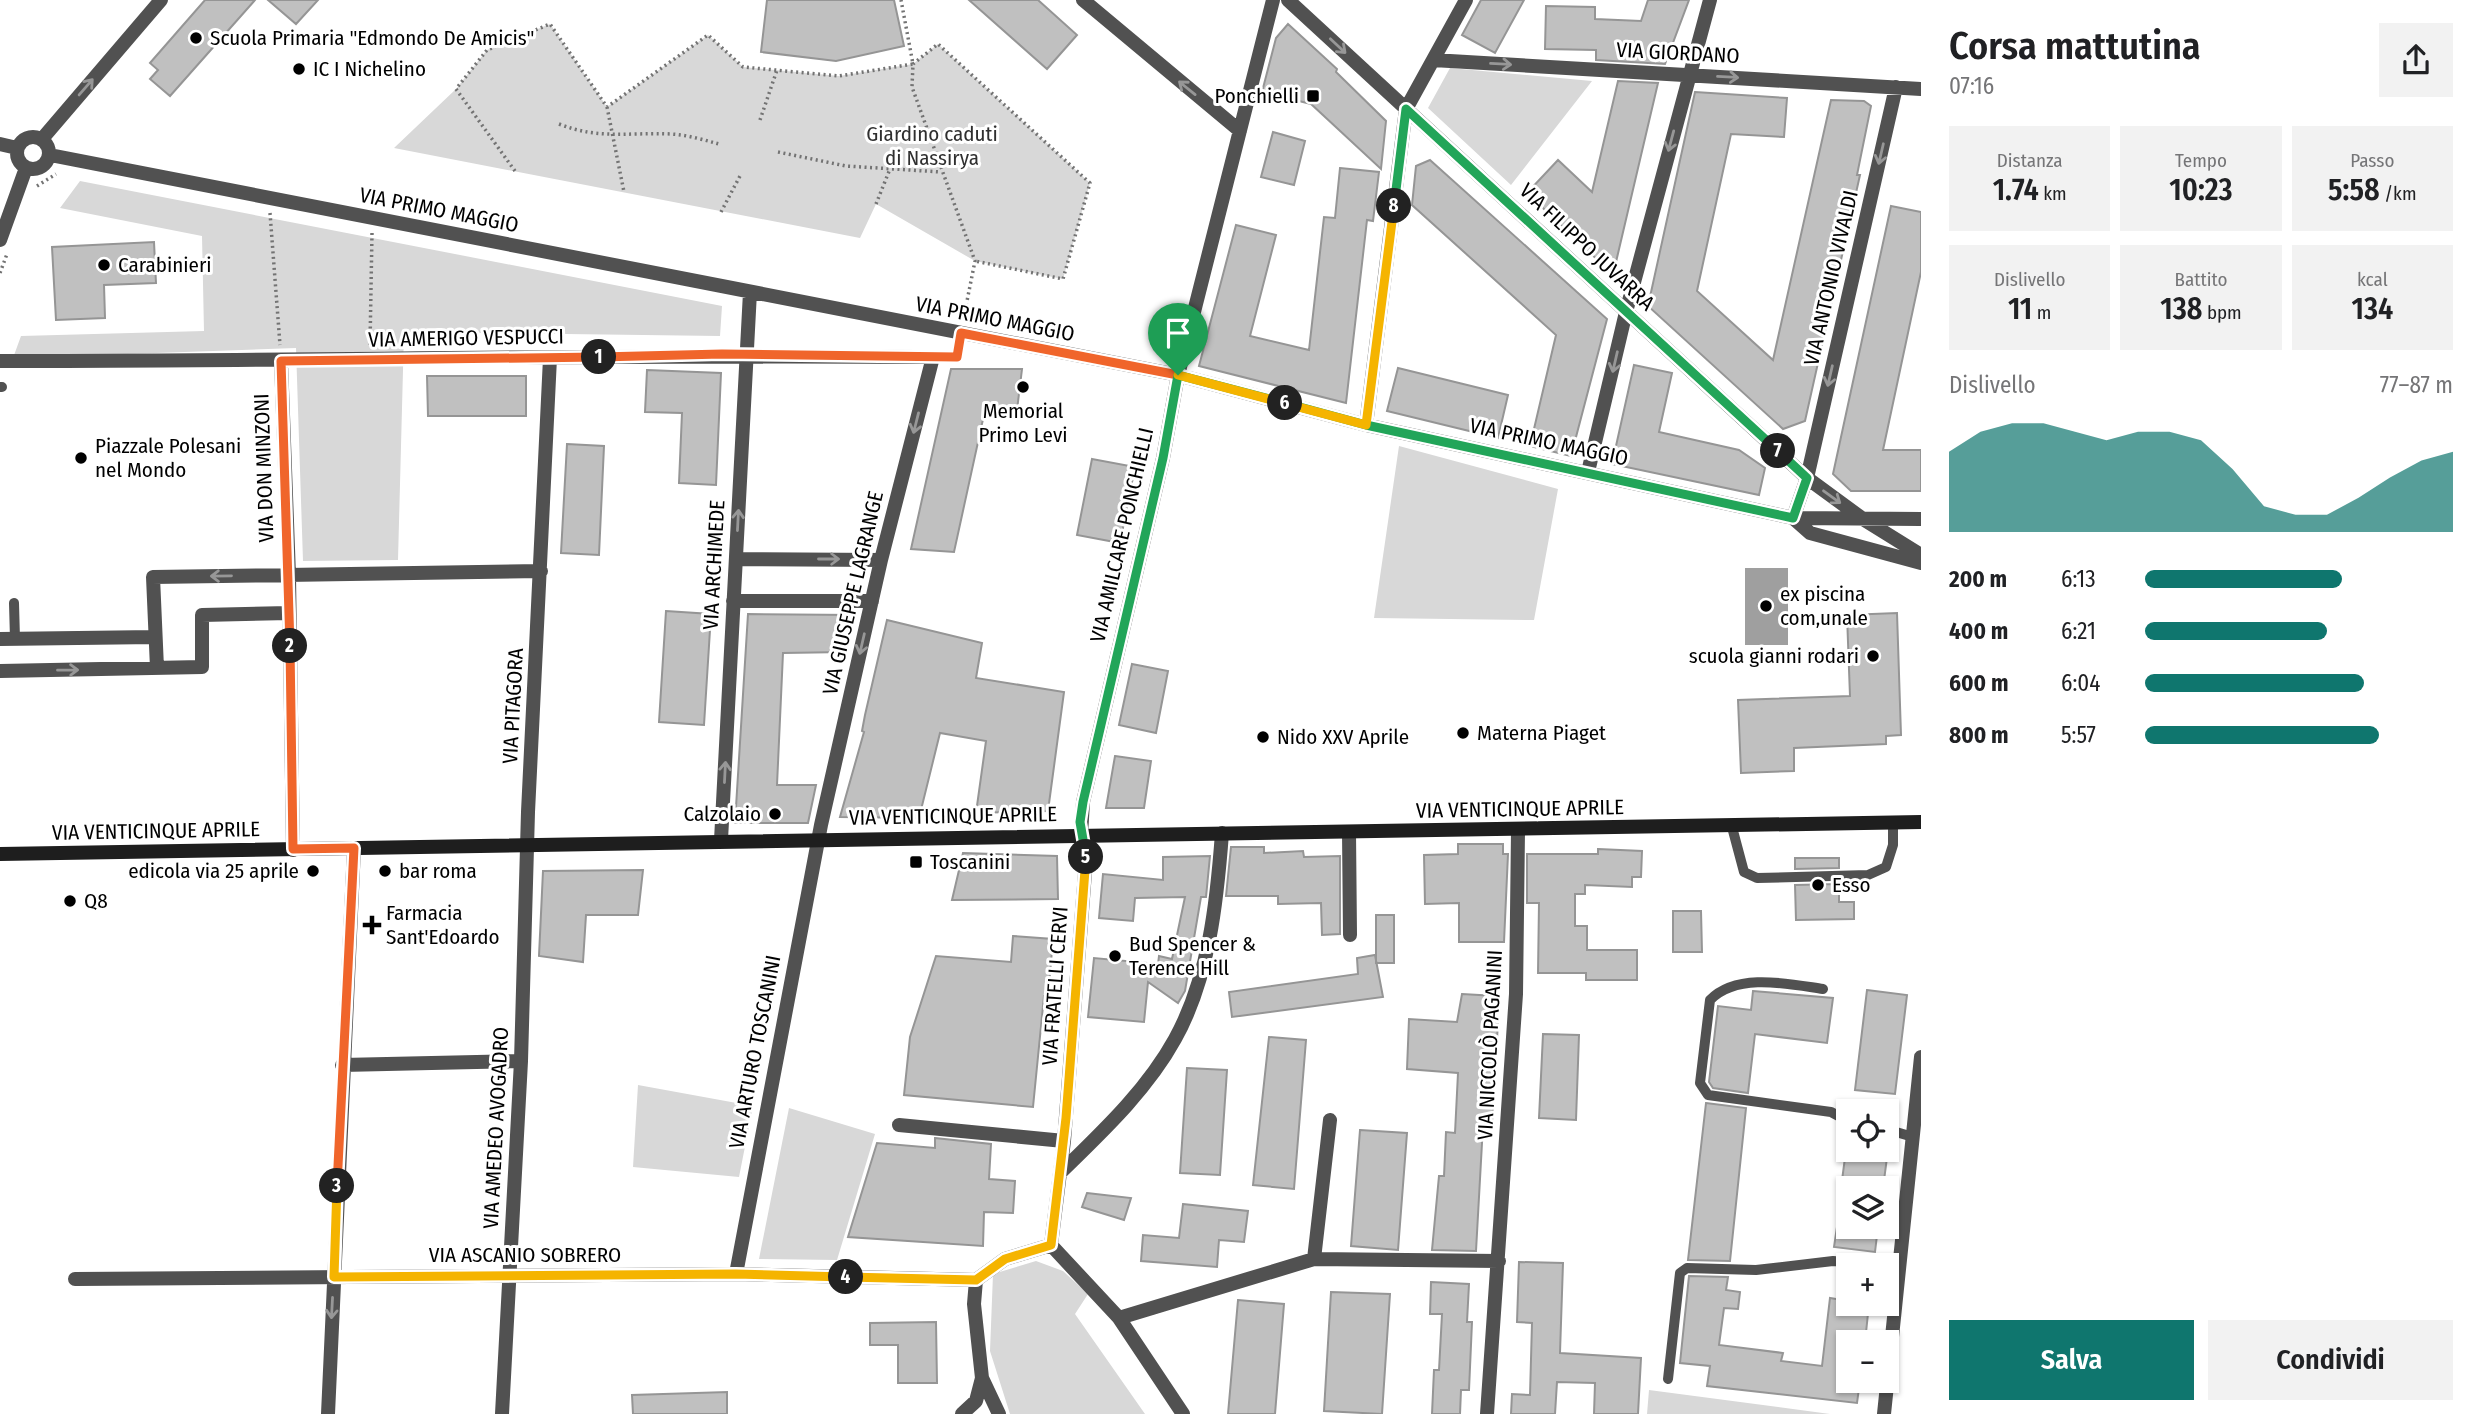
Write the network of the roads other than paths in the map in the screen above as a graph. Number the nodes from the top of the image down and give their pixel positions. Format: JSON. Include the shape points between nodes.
{"nodes":[{"id":1,"x":161,"y":0,"type":"edge"},
{"id":2,"x":1083,"y":0,"type":"edge"},
{"id":3,"x":1273,"y":0,"type":"edge"},
{"id":4,"x":1288,"y":0,"type":"edge"},
{"id":5,"x":1466,"y":0,"type":"edge"},
{"id":6,"x":1710,"y":0,"type":"edge"},
{"id":7,"x":1433,"y":60,"type":"junction"},
{"id":8,"x":1689,"y":75,"type":"junction"},
{"id":9,"x":1896,"y":87,"type":"junction"},
{"id":10,"x":1921,"y":89,"type":"edge"},
{"id":11,"x":1406,"y":109,"type":"junction"},
{"id":12,"x":1240,"y":131,"type":"junction"},
{"id":13,"x":42,"y":139,"type":"junction"},
{"id":14,"x":0,"y":144,"type":"edge"},
{"id":15,"x":17,"y":148,"type":"junction"},
{"id":16,"x":50,"y":155,"type":"junction"},
{"id":17,"x":26,"y":168,"type":"junction"},
{"id":18,"x":0,"y":240,"type":"edge"},
{"id":19,"x":750,"y":292,"type":"junction"},
{"id":20,"x":1626,"y":312,"type":"junction"},
{"id":21,"x":746,"y":355,"type":"junction"},
{"id":22,"x":933,"y":357,"type":"joint"},
{"id":23,"x":550,"y":358,"type":"junction"},
{"id":24,"x":0,"y":361,"type":"edge"},
{"id":25,"x":281,"y":361,"type":"junction"},
{"id":26,"x":1178,"y":375,"type":"junction"},
{"id":27,"x":1366,"y":425,"type":"junction"},
{"id":28,"x":1588,"y":472,"type":"junction"},
{"id":29,"x":1807,"y":478,"type":"junction"},
{"id":30,"x":1793,"y":518,"type":"junction"},
{"id":31,"x":1863,"y":519,"type":"junction"},
{"id":32,"x":1921,"y":519,"type":"edge"},
{"id":33,"x":1921,"y":555,"type":"edge"},
{"id":34,"x":736,"y":558,"type":"junction"},
{"id":35,"x":881,"y":560,"type":"junction"},
{"id":36,"x":1921,"y":563,"type":"edge"},
{"id":37,"x":541,"y":571,"type":"junction"},
{"id":38,"x":289,"y":575,"type":"junction"},
{"id":39,"x":733,"y":601,"type":"junction"},
{"id":40,"x":872,"y":601,"type":"junction"},
{"id":41,"x":14,"y":603,"type":"dead end"},
{"id":42,"x":289,"y":613,"type":"junction"},
{"id":43,"x":155,"y":636,"type":"junction"},
{"id":44,"x":7,"y":639,"type":"edge"},
{"id":45,"x":157,"y":668,"type":"junction"},
{"id":46,"x":0,"y":671,"type":"edge"},
{"id":47,"x":1921,"y":807,"type":"edge"},
{"id":48,"x":1907,"y":822,"type":"edge"},
{"id":49,"x":1731,"y":827,"type":"junction"},
{"id":50,"x":1518,"y":831,"type":"junction"},
{"id":51,"x":1349,"y":832,"type":"junction"},
{"id":52,"x":1222,"y":833,"type":"junction"},
{"id":53,"x":1081,"y":835,"type":"junction"},
{"id":54,"x":819,"y":839,"type":"junction"},
{"id":55,"x":721,"y":840,"type":"junction"},
{"id":56,"x":528,"y":844,"type":"junction"},
{"id":57,"x":354,"y":848,"type":"junction"},
{"id":58,"x":293,"y":849,"type":"junction"},
{"id":59,"x":0,"y":854,"type":"edge"},
{"id":60,"x":1350,"y":935,"type":"dead end"},
{"id":61,"x":1823,"y":989,"type":"dead end"},
{"id":62,"x":1921,"y":1057,"type":"edge"},
{"id":63,"x":521,"y":1061,"type":"junction"},
{"id":64,"x":342,"y":1065,"type":"junction"},
{"id":65,"x":1836,"y":1115,"type":"edge"},
{"id":66,"x":1330,"y":1120,"type":"dead end"},
{"id":67,"x":898,"y":1125,"type":"dead end"},
{"id":68,"x":1899,"y":1133,"type":"edge"},
{"id":69,"x":1913,"y":1137,"type":"junction"},
{"id":70,"x":1064,"y":1141,"type":"junction"},
{"id":71,"x":1061,"y":1172,"type":"junction"},
{"id":72,"x":1914,"y":1203,"type":"edge"},
{"id":73,"x":1051,"y":1245,"type":"junction"},
{"id":74,"x":1898,"y":1253,"type":"edge"},
{"id":75,"x":1314,"y":1259,"type":"junction"},
{"id":76,"x":1499,"y":1261,"type":"junction"},
{"id":77,"x":1836,"y":1261,"type":"edge"},
{"id":78,"x":736,"y":1274,"type":"junction"},
{"id":79,"x":509,"y":1276,"type":"junction"},
{"id":80,"x":334,"y":1277,"type":"junction"},
{"id":81,"x":75,"y":1279,"type":"dead end"},
{"id":82,"x":976,"y":1280,"type":"junction"},
{"id":83,"x":1890,"y":1316,"type":"edge"},
{"id":84,"x":1119,"y":1318,"type":"junction"},
{"id":85,"x":982,"y":1378,"type":"junction"},
{"id":86,"x":1668,"y":1380,"type":"dead end"},
{"id":87,"x":328,"y":1414,"type":"edge"},
{"id":88,"x":502,"y":1414,"type":"edge"},
{"id":89,"x":962,"y":1414,"type":"edge"},
{"id":90,"x":999,"y":1414,"type":"edge"},
{"id":91,"x":1182,"y":1414,"type":"edge"},
{"id":92,"x":1487,"y":1414,"type":"edge"},
{"id":93,"x":1884,"y":1414,"type":"edge"}],
"edges":[{"from":13,"to":1,"type":"street","one_way":true},
{"from":12,"to":2,"type":"street","one_way":true},
{"from":3,"to":12,"type":"street","name":"VIA AMILCARE PONCHIELLI"},
{"from":4,"to":11,"type":"street","name":"VIA FILIPPO JUVARRA","one_way":true},
{"from":5,"to":7,"type":"street"},
{"from":6,"to":8,"type":"street"},
{"from":7,"to":8,"type":"street","name":"VIA GIORDANO","one_way":true},
{"from":7,"to":11,"type":"street"},
{"from":8,"to":9,"type":"street","name":"VIA GIORDANO","one_way":true},
{"from":8,"to":20,"type":"street","one_way":true},
{"from":9,"to":10,"type":"street","name":"VIA GIORDANO"},
{"from":9,"to":29,"type":"street","name":"VIA ANTONIO VIVALDI","one_way":true},
{"from":11,"to":20,"type":"street","name":"VIA FILIPPO JUVARRA"},
{"from":11,"to":27,"type":"street"},
{"from":12,"to":26,"type":"street","name":"VIA AMILCARE PONCHIELLI"},
{"from":13,"to":15,"type":"street","via":[[26,137]]},
{"from":13,"to":16,"type":"street"},
{"from":14,"to":15,"type":"street"},
{"from":15,"to":17,"type":"street","via":[[18,160]]},
{"from":16,"to":17,"type":"street","via":[[38,169]]},
{"from":16,"to":19,"type":"street","name":"VIA PRIMO MAGGIO"},
{"from":17,"to":18,"type":"street"},
{"from":19,"to":21,"type":"street","name":"VIA ARCHIMEDE"},
{"from":19,"to":26,"type":"street","name":"VIA PRIMO MAGGIO"},
{"from":20,"to":28,"type":"street","one_way":true},
{"from":20,"to":29,"type":"street","name":"VIA FILIPPO JUVARRA"},
{"from":21,"to":22,"type":"street","name":"VIA AMERIGO VESPUCCI"},
{"from":21,"to":23,"type":"street","name":"VIA AMERIGO VESPUCCI"},
{"from":34,"to":21,"type":"street","name":"VIA ARCHIMEDE","one_way":true},
{"from":22,"to":35,"type":"street","name":"VIA GIUSEPPE LAGRANGE","one_way":true},
{"from":23,"to":25,"type":"street","name":"VIA AMERIGO VESPUCCI"},
{"from":23,"to":37,"type":"street","name":"VIA PITAGORA"},
{"from":24,"to":25,"type":"street","name":"VIA AMERIGO VESPUCCI"},
{"from":25,"to":38,"type":"street","name":"VIA DON MINZONI"},
{"from":26,"to":27,"type":"street","name":"VIA PRIMO MAGGIO"},
{"from":26,"to":53,"type":"street","name":"VIA AMILCARE PONCHIELLI","via":[[1083,802]]},
{"from":27,"to":28,"type":"street","name":"VIA PRIMO MAGGIO"},
{"from":28,"to":30,"type":"street","name":"VIA PRIMO MAGGIO"},
{"from":29,"to":30,"type":"street","name":"VIA ANTONIO VIVALDI"},
{"from":29,"to":31,"type":"street","name":"VIA FILIPPO JUVARRA","one_way":true},
{"from":30,"to":31,"type":"street"},
{"from":30,"to":36,"type":"street","name":"VIA PRIMO MAGGIO","via":[[1810,533]]},
{"from":31,"to":32,"type":"street"},
{"from":31,"to":33,"type":"street","name":"VIA FILIPPO JUVARRA"},
{"from":34,"to":35,"type":"street","one_way":true},
{"from":34,"to":39,"type":"street","name":"VIA ARCHIMEDE"},
{"from":35,"to":40,"type":"street","name":"VIA GIUSEPPE LAGRANGE"},
{"from":37,"to":38,"type":"street"},
{"from":37,"to":56,"type":"street","name":"VIA PITAGORA"},
{"from":38,"to":42,"type":"street","name":"VIA DON MINZONI"},
{"from":38,"to":43,"type":"street","one_way":true,"via":[[153,577]]},
{"from":39,"to":40,"type":"street"},
{"from":55,"to":39,"type":"street","name":"VIA ARCHIMEDE","one_way":true},
{"from":40,"to":54,"type":"street","name":"VIA GIUSEPPE LAGRANGE","one_way":true},
{"from":41,"to":44,"type":"lane"},
{"from":42,"to":45,"type":"street","via":[[202,615],[202,667]]},
{"from":42,"to":58,"type":"street","name":"VIA DON MINZONI"},
{"from":43,"to":44,"type":"street"},
{"from":43,"to":45,"type":"street"},
{"from":46,"to":45,"type":"street","one_way":true},
{"from":47,"to":48,"type":"street"},
{"from":48,"to":49,"type":"street","name":"VIA VENTICINQUE APRILE"},
{"from":48,"to":49,"type":"lane","via":[[1886,867],[1868,875],[1757,878],[1744,873]]},
{"from":49,"to":50,"type":"street","name":"VIA VENTICINQUE APRILE"},
{"from":50,"to":51,"type":"street","name":"VIA VENTICINQUE APRILE"},
{"from":50,"to":76,"type":"street","name":"VIA NICCOLÒ PAGANINI","via":[[1516,994]]},
{"from":51,"to":52,"type":"street","name":"VIA VENTICINQUE APRILE"},
{"from":51,"to":60,"type":"street"},
{"from":52,"to":53,"type":"street","name":"VIA VENTICINQUE APRILE"},
{"from":52,"to":71,"type":"street","via":[[1208,940],[1195,993],[1175,1040],[1144,1084]]},
{"from":53,"to":54,"type":"street","name":"VIA VENTICINQUE APRILE"},
{"from":53,"to":70,"type":"street","name":"VIA FRATELLI CERVI","via":[[1086,860]]},
{"from":54,"to":55,"type":"street","name":"VIA VENTICINQUE APRILE"},
{"from":54,"to":78,"type":"street","name":"VIA ARTURO TOSCANINI"},
{"from":55,"to":56,"type":"street","name":"VIA VENTICINQUE APRILE"},
{"from":56,"to":57,"type":"street","name":"VIA VENTICINQUE APRILE"},
{"from":56,"to":63,"type":"street","name":"VIA AMEDEO AVOGADRO"},
{"from":57,"to":58,"type":"street","name":"VIA VENTICINQUE APRILE"},
{"from":57,"to":64,"type":"street"},
{"from":58,"to":59,"type":"street","name":"VIA VENTICINQUE APRILE"},
{"from":61,"to":65,"type":"lane","via":[[1771,982],[1716,994],[1710,1000],[1700,1083],[1708,1095]]},
{"from":62,"to":69,"type":"street"},
{"from":63,"to":64,"type":"street"},
{"from":63,"to":79,"type":"street","name":"VIA AMEDEO AVOGADRO"},
{"from":64,"to":80,"type":"street"},
{"from":66,"to":75,"type":"street"},
{"from":67,"to":70,"type":"street"},
{"from":68,"to":69,"type":"lane"},
{"from":69,"to":72,"type":"street"},
{"from":70,"to":71,"type":"street","name":"VIA FRATELLI CERVI"},
{"from":71,"to":73,"type":"street","name":"VIA FRATELLI CERVI"},
{"from":72,"to":74,"type":"street"},
{"from":73,"to":82,"type":"street","via":[[1005,1259]]},
{"from":73,"to":84,"type":"street"},
{"from":75,"to":76,"type":"street"},
{"from":75,"to":84,"type":"street"},
{"from":76,"to":92,"type":"street","name":"VIA NICCOLÒ PAGANINI"},
{"from":77,"to":86,"type":"lane","via":[[1756,1270],[1687,1268],[1680,1273]]},
{"from":78,"to":79,"type":"street","name":"VIA ASCANIO SOBRERO"},
{"from":78,"to":82,"type":"street","name":"VIA ASCANIO SOBRERO"},
{"from":79,"to":80,"type":"street","name":"VIA ASCANIO SOBRERO"},
{"from":79,"to":88,"type":"street","name":"VIA AMEDEO AVOGADRO"},
{"from":80,"to":81,"type":"street","name":"VIA ASCANIO SOBRERO"},
{"from":80,"to":87,"type":"street","one_way":true},
{"from":82,"to":85,"type":"street"},
{"from":83,"to":93,"type":"street"},
{"from":84,"to":91,"type":"street"},
{"from":85,"to":89,"type":"street","via":[[976,1401]]},
{"from":85,"to":90,"type":"street"}]}
